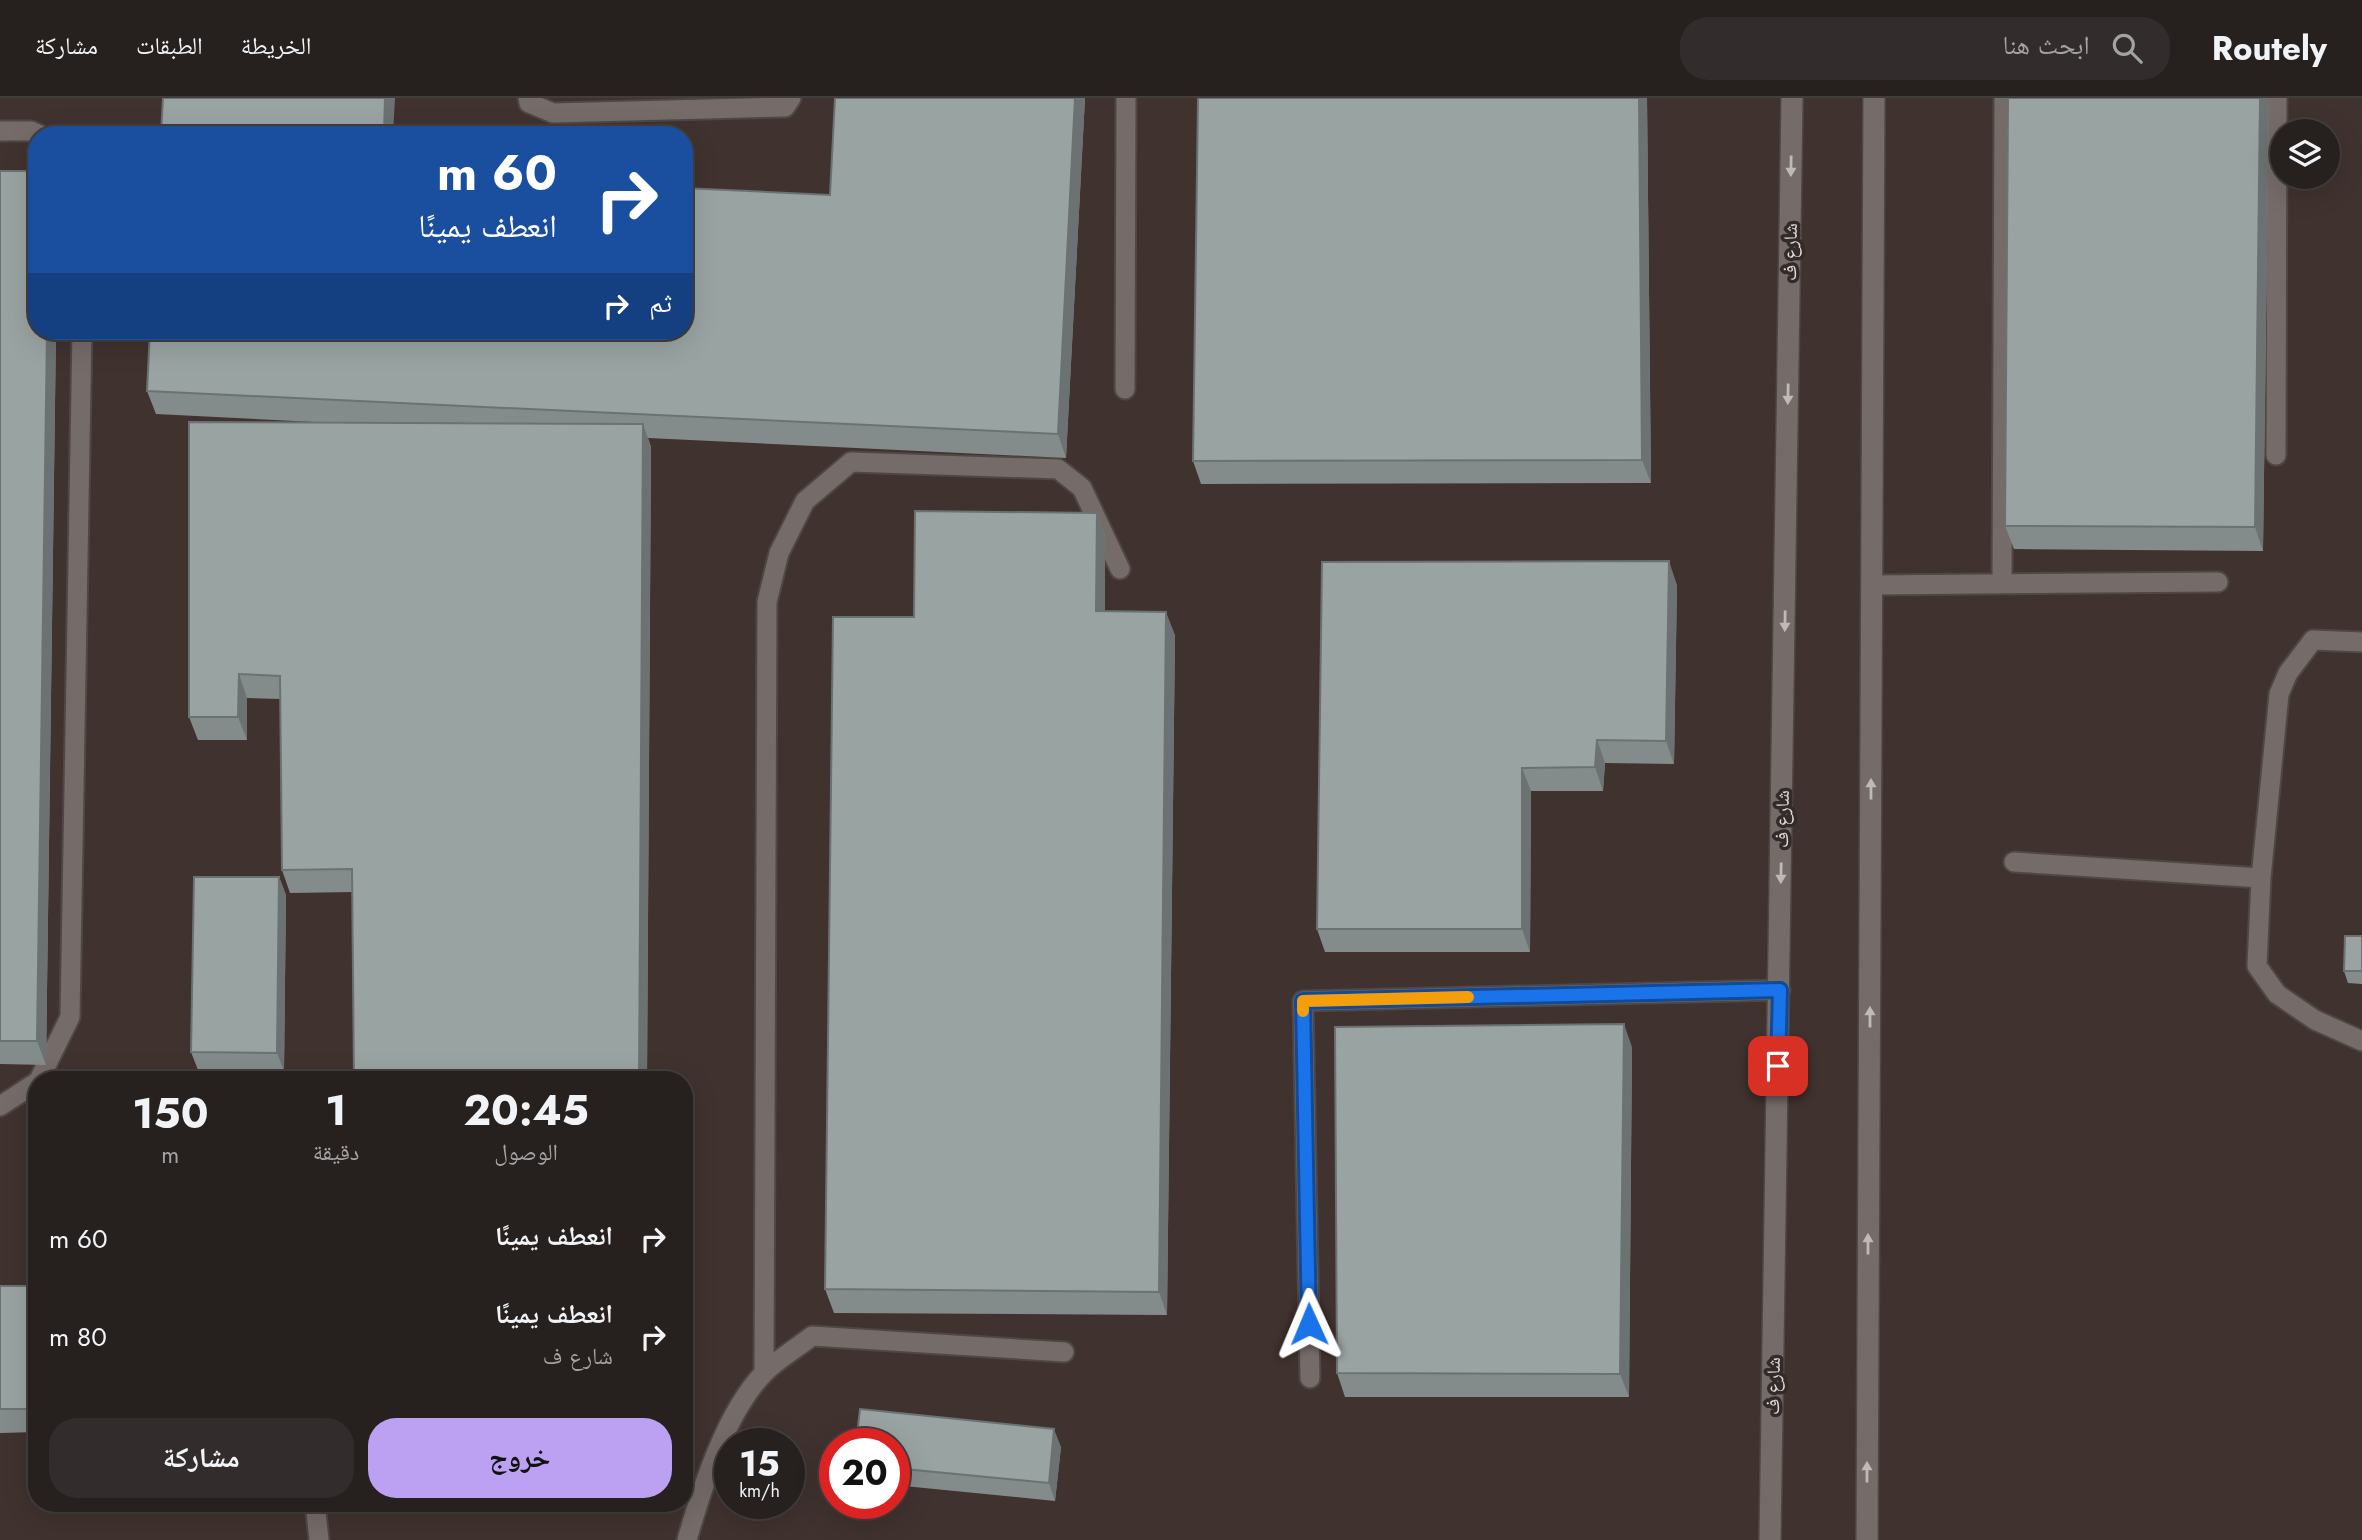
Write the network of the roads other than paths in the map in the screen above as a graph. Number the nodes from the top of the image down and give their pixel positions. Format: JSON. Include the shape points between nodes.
{"nodes":[{"id":1,"x":528,"y":98,"type":"edge"},
{"id":2,"x":791,"y":98,"type":"edge"},
{"id":3,"x":1126,"y":98,"type":"edge"},
{"id":4,"x":1792,"y":98,"type":"edge"},
{"id":5,"x":1874,"y":98,"type":"edge"},
{"id":6,"x":2004,"y":98,"type":"edge"},
{"id":7,"x":2277,"y":98,"type":"edge"},
{"id":8,"x":0,"y":131,"type":"edge"},
{"id":9,"x":28,"y":131,"type":"edge"},
{"id":10,"x":82,"y":340,"type":"edge"},
{"id":11,"x":1125,"y":388,"type":"dead end"},
{"id":12,"x":2276,"y":455,"type":"dead end"},
{"id":13,"x":1120,"y":569,"type":"dead end"},
{"id":14,"x":2218,"y":582,"type":"dead end"},
{"id":15,"x":2002,"y":584,"type":"junction"},
{"id":16,"x":1872,"y":585,"type":"junction"},
{"id":17,"x":2362,"y":642,"type":"edge"},
{"id":18,"x":2014,"y":863,"type":"dead end"},
{"id":19,"x":2261,"y":878,"type":"junction"},
{"id":20,"x":1780,"y":990,"type":"junction"},
{"id":21,"x":2362,"y":1041,"type":"edge"},
{"id":22,"x":43,"y":1071,"type":"edge"},
{"id":23,"x":28,"y":1088,"type":"edge"},
{"id":24,"x":0,"y":1107,"type":"edge"},
{"id":25,"x":1064,"y":1352,"type":"dead end"},
{"id":26,"x":764,"y":1372,"type":"junction"},
{"id":27,"x":1310,"y":1378,"type":"dead end"},
{"id":28,"x":316,"y":1512,"type":"edge"},
{"id":29,"x":319,"y":1540,"type":"edge"},
{"id":30,"x":687,"y":1540,"type":"edge"},
{"id":31,"x":1770,"y":1540,"type":"edge"},
{"id":32,"x":1867,"y":1540,"type":"edge"}],
"edges":[{"from":1,"to":2,"type":"lane","via":[[529,103],[553,113],[785,107]]},
{"from":3,"to":11,"type":"lane"},
{"from":4,"to":20,"type":"street","name":"شارع ف","one_way":true},
{"from":5,"to":16,"type":"street"},
{"from":6,"to":15,"type":"lane"},
{"from":7,"to":12,"type":"lane"},
{"from":8,"to":9,"type":"lane"},
{"from":10,"to":22,"type":"lane","via":[[70,1017]]},
{"from":13,"to":26,"type":"lane","via":[[1082,488],[1058,469],[851,462],[805,501],[779,553],[767,602]]},
{"from":14,"to":15,"type":"lane"},
{"from":15,"to":16,"type":"lane"},
{"from":32,"to":16,"type":"street","one_way":true},
{"from":17,"to":19,"type":"lane","via":[[2313,640],[2288,673],[2279,694]]},
{"from":18,"to":19,"type":"lane"},
{"from":19,"to":21,"type":"lane","via":[[2258,966],[2277,994],[2315,1020]]},
{"from":20,"to":27,"type":"lane","via":[[1303,1001]]},
{"from":20,"to":31,"type":"street","name":"شارع ف"},
{"from":23,"to":24,"type":"lane"},
{"from":25,"to":26,"type":"lane","via":[[812,1336]]},
{"from":26,"to":30,"type":"lane","via":[[738,1407],[706,1480]]},
{"from":28,"to":29,"type":"lane"}]}
